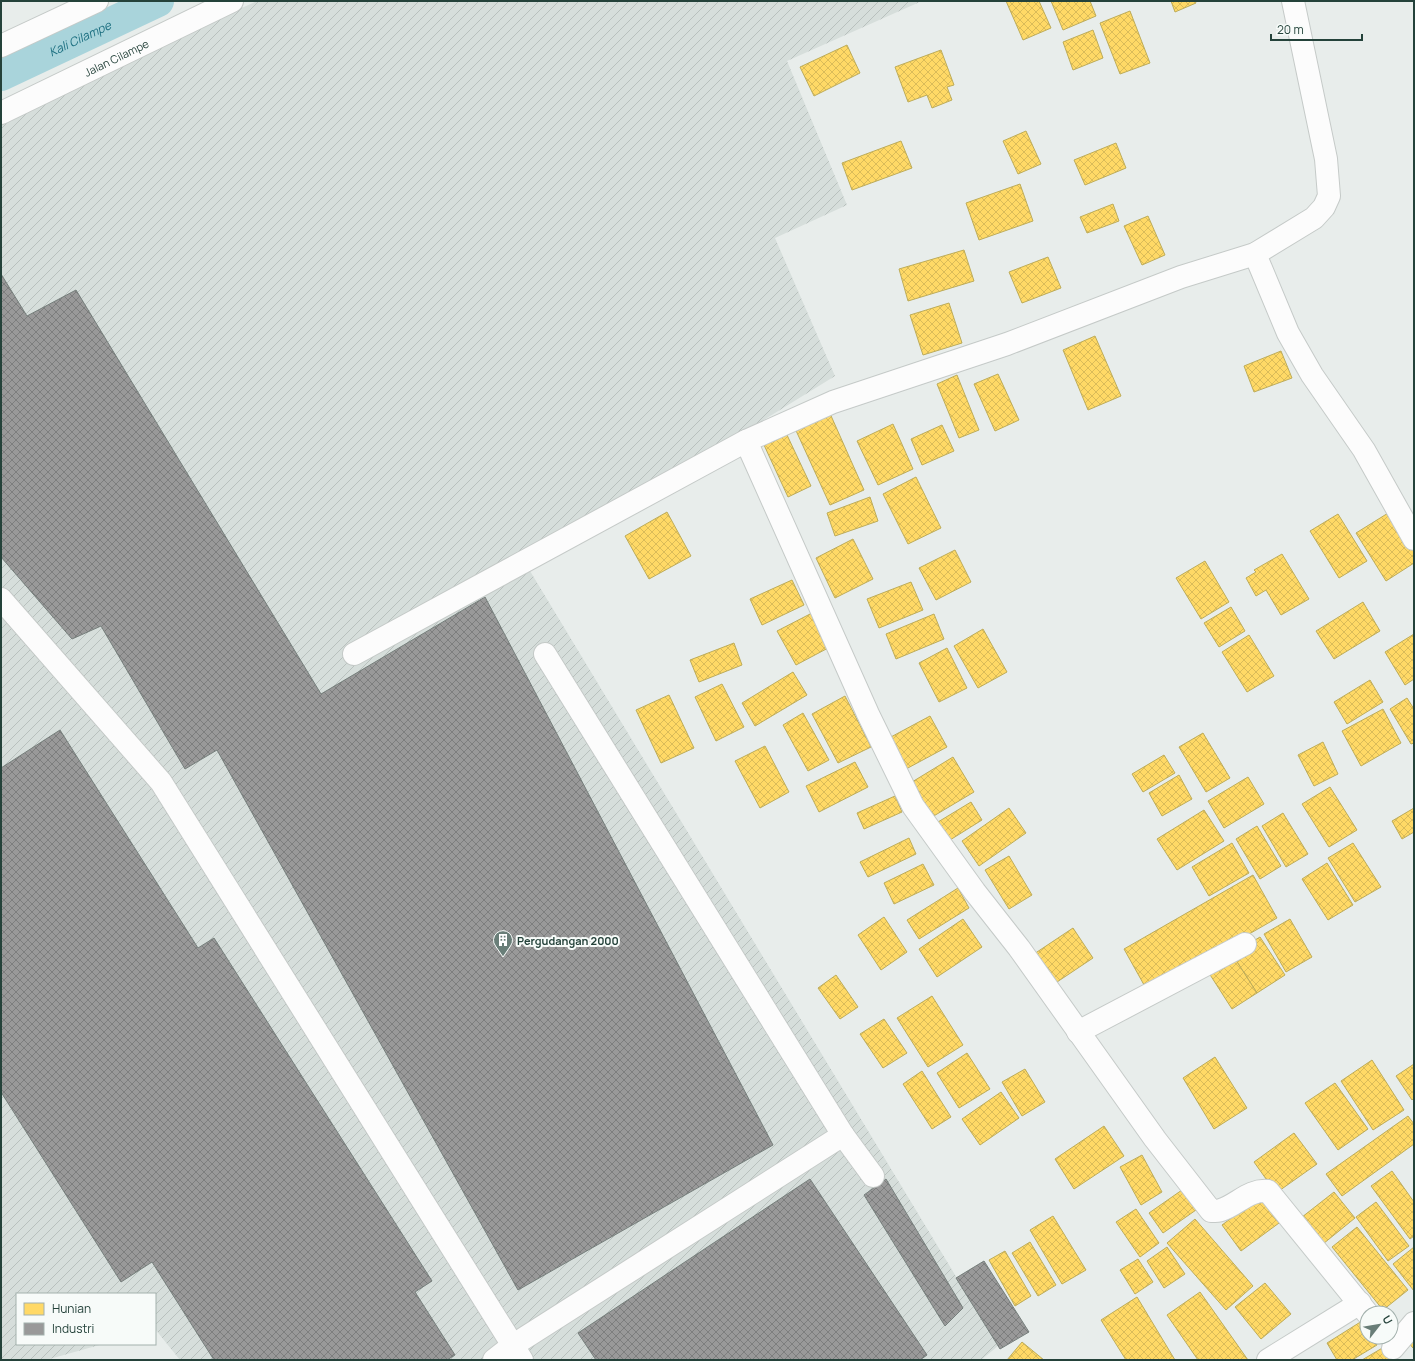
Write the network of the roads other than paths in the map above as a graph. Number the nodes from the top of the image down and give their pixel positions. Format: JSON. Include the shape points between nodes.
{"nodes":[{"id":1,"x":97,"y":1,"type":"edge"},
{"id":2,"x":232,"y":1,"type":"edge"},
{"id":3,"x":1293,"y":1,"type":"edge"},
{"id":4,"x":1,"y":46,"type":"edge"},
{"id":5,"x":1,"y":113,"type":"edge"},
{"id":6,"x":1254,"y":254,"type":"junction"},
{"id":7,"x":746,"y":441,"type":"junction"},
{"id":8,"x":1414,"y":539,"type":"edge"},
{"id":9,"x":1,"y":599,"type":"edge"},
{"id":10,"x":354,"y":654,"type":"dead end"},
{"id":11,"x":545,"y":654,"type":"dead end"},
{"id":12,"x":1245,"y":944,"type":"dead end"},
{"id":13,"x":1078,"y":1032,"type":"junction"},
{"id":14,"x":843,"y":1135,"type":"junction"},
{"id":15,"x":873,"y":1176,"type":"dead end"},
{"id":16,"x":1361,"y":1305,"type":"edge"},
{"id":17,"x":1359,"y":1310,"type":"edge"},
{"id":18,"x":1414,"y":1324,"type":"edge"},
{"id":19,"x":1393,"y":1348,"type":"edge"},
{"id":20,"x":517,"y":1353,"type":"edge"},
{"id":21,"x":494,"y":1360,"type":"edge"},
{"id":22,"x":1268,"y":1360,"type":"edge"}],
"edges":[{"from":1,"to":4,"type":"street"},
{"from":2,"to":5,"type":"street","name":"Jalan Cilampe"},
{"from":3,"to":6,"type":"street","via":[[1326,160],[1329,196],[1324,207],[1314,218]]},
{"from":6,"to":7,"type":"street","via":[[1180,278],[1007,344],[833,402]]},
{"from":6,"to":8,"type":"street","via":[[1288,333],[1312,375],[1364,450]]},
{"from":7,"to":10,"type":"street"},
{"from":7,"to":13,"type":"street","via":[[868,714],[913,806]]},
{"from":9,"to":20,"type":"street","via":[[162,782]]},
{"from":11,"to":14,"type":"street"},
{"from":12,"to":13,"type":"street"},
{"from":13,"to":16,"type":"street","via":[[1155,1139],[1211,1211],[1220,1210],[1261,1190],[1268,1191]]},
{"from":14,"to":15,"type":"street"},
{"from":14,"to":20,"type":"street"},
{"from":17,"to":22,"type":"street"},
{"from":18,"to":19,"type":"street"},
{"from":20,"to":21,"type":"street"}]}
